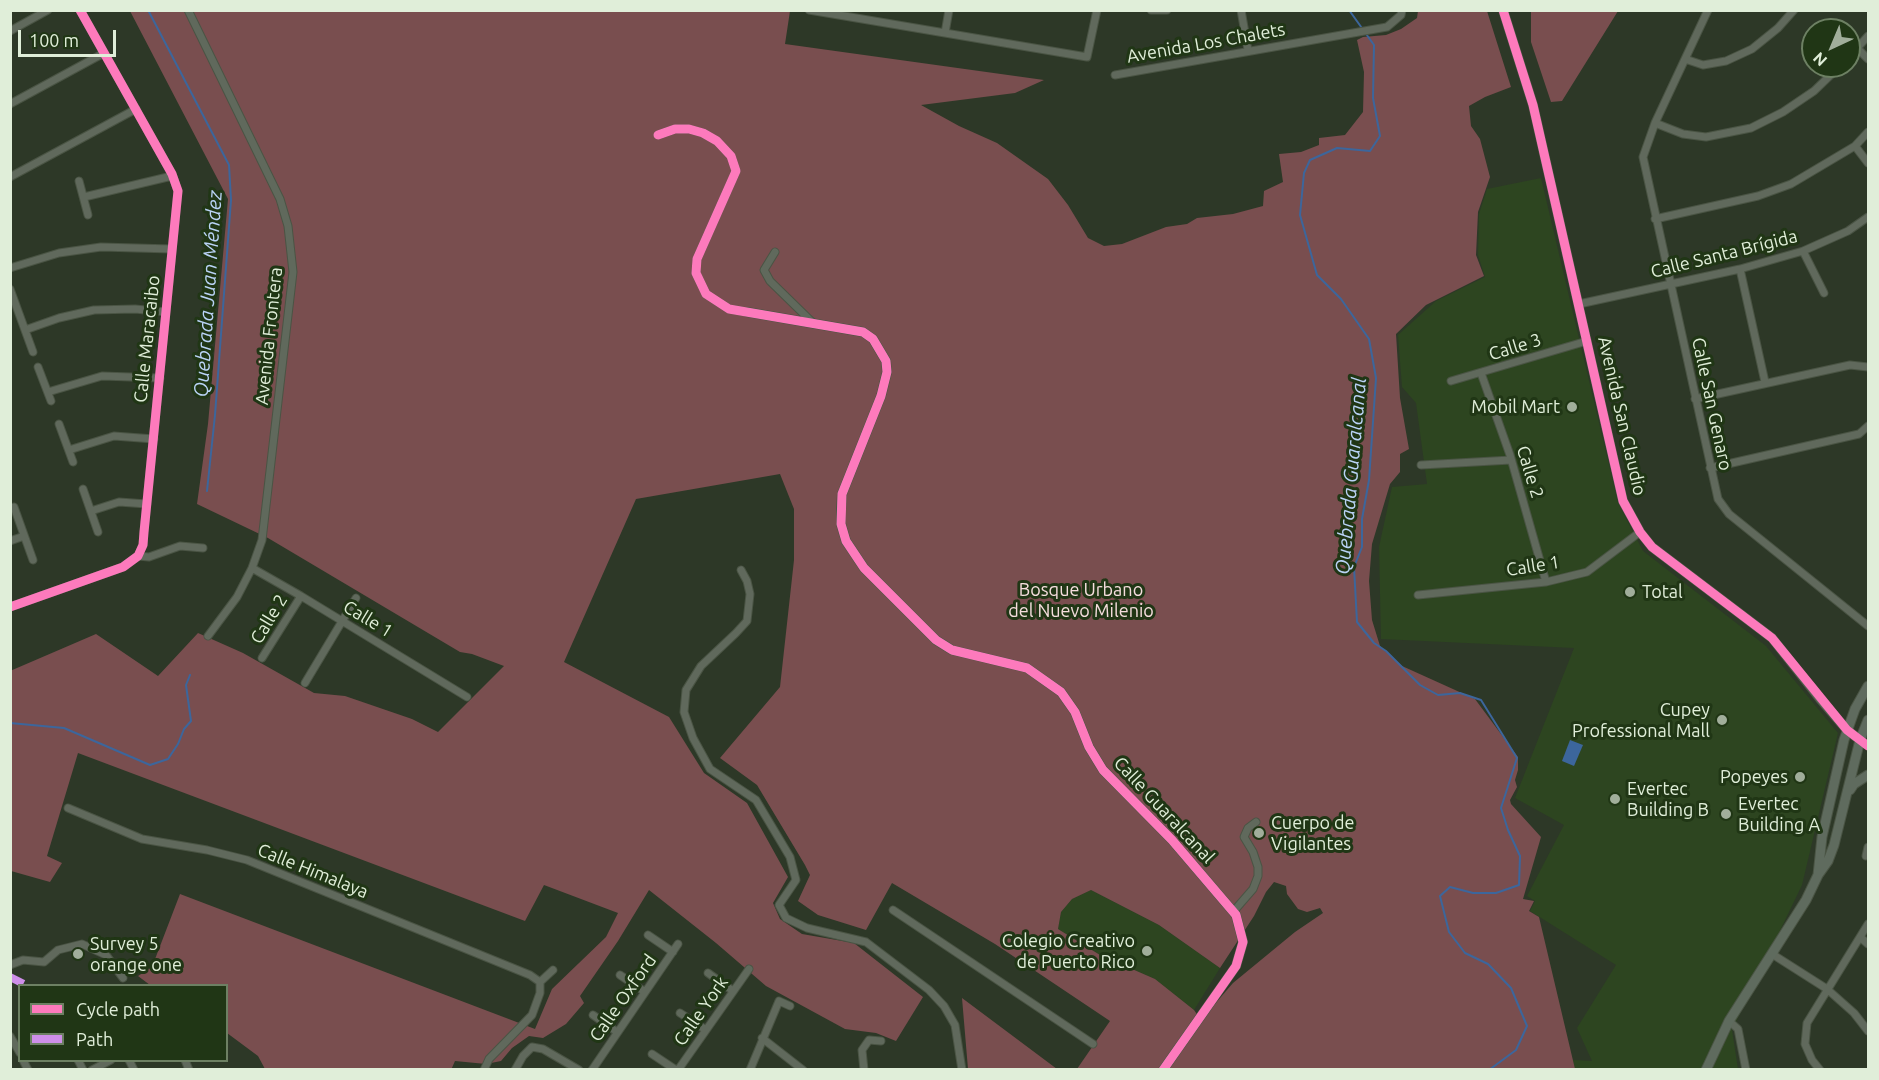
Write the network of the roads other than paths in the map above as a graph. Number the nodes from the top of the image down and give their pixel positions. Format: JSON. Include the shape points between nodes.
{"nodes":[{"id":1,"x":48,"y":10,"type":"edge"},
{"id":2,"x":80,"y":10,"type":"edge"},
{"id":3,"x":188,"y":10,"type":"edge"},
{"id":4,"x":809,"y":10,"type":"edge"},
{"id":5,"x":949,"y":10,"type":"edge"},
{"id":6,"x":1097,"y":10,"type":"edge"},
{"id":7,"x":1151,"y":10,"type":"edge"},
{"id":8,"x":1167,"y":10,"type":"edge"},
{"id":9,"x":1241,"y":10,"type":"edge"},
{"id":10,"x":1402,"y":10,"type":"edge"},
{"id":11,"x":1503,"y":10,"type":"edge"},
{"id":12,"x":1708,"y":10,"type":"edge"},
{"id":13,"x":1794,"y":10,"type":"edge"},
{"id":14,"x":10,"y":31,"type":"edge"},
{"id":15,"x":945,"y":33,"type":"junction"},
{"id":16,"x":1248,"y":50,"type":"junction"},
{"id":17,"x":104,"y":53,"type":"junction"},
{"id":18,"x":1685,"y":59,"type":"junction"},
{"id":19,"x":1114,"y":75,"type":"dead end"},
{"id":20,"x":1828,"y":78,"type":"edge"},
{"id":21,"x":10,"y":104,"type":"edge"},
{"id":22,"x":135,"y":109,"type":"junction"},
{"id":23,"x":1655,"y":123,"type":"junction"},
{"id":24,"x":1869,"y":132,"type":"edge"},
{"id":25,"x":658,"y":135,"type":"dead end"},
{"id":26,"x":1855,"y":146,"type":"junction"},
{"id":27,"x":1869,"y":163,"type":"edge"},
{"id":28,"x":172,"y":176,"type":"junction"},
{"id":29,"x":10,"y":177,"type":"edge"},
{"id":30,"x":79,"y":181,"type":"dead end"},
{"id":31,"x":84,"y":197,"type":"junction"},
{"id":32,"x":88,"y":215,"type":"dead end"},
{"id":33,"x":1869,"y":217,"type":"edge"},
{"id":34,"x":1655,"y":219,"type":"junction"},
{"id":35,"x":172,"y":249,"type":"junction"},
{"id":36,"x":1803,"y":251,"type":"junction"},
{"id":37,"x":775,"y":252,"type":"dead end"},
{"id":38,"x":10,"y":268,"type":"edge"},
{"id":39,"x":1740,"y":269,"type":"junction"},
{"id":40,"x":1670,"y":284,"type":"junction"},
{"id":41,"x":10,"y":289,"type":"edge"},
{"id":42,"x":1824,"y":293,"type":"dead end"},
{"id":43,"x":1579,"y":304,"type":"junction"},
{"id":44,"x":166,"y":312,"type":"junction"},
{"id":45,"x":747,"y":312,"type":"joint"},
{"id":46,"x":814,"y":324,"type":"junction"},
{"id":47,"x":25,"y":330,"type":"junction"},
{"id":48,"x":1587,"y":341,"type":"junction"},
{"id":49,"x":33,"y":352,"type":"dead end"},
{"id":50,"x":38,"y":366,"type":"dead end"},
{"id":51,"x":1869,"y":367,"type":"edge"},
{"id":52,"x":1481,"y":373,"type":"junction"},
{"id":53,"x":160,"y":378,"type":"junction"},
{"id":54,"x":1451,"y":381,"type":"dead end"},
{"id":55,"x":1765,"y":382,"type":"junction"},
{"id":56,"x":48,"y":392,"type":"junction"},
{"id":57,"x":1695,"y":399,"type":"junction"},
{"id":58,"x":51,"y":401,"type":"dead end"},
{"id":59,"x":59,"y":423,"type":"dead end"},
{"id":60,"x":1869,"y":426,"type":"edge"},
{"id":61,"x":154,"y":439,"type":"junction"},
{"id":62,"x":69,"y":450,"type":"junction"},
{"id":63,"x":1511,"y":460,"type":"junction"},
{"id":64,"x":73,"y":462,"type":"dead end"},
{"id":65,"x":1421,"y":465,"type":"dead end"},
{"id":66,"x":1710,"y":468,"type":"junction"},
{"id":67,"x":83,"y":489,"type":"dead end"},
{"id":68,"x":147,"y":504,"type":"junction"},
{"id":69,"x":14,"y":507,"type":"dead end"},
{"id":70,"x":91,"y":511,"type":"junction"},
{"id":71,"x":98,"y":532,"type":"dead end"},
{"id":72,"x":1640,"y":532,"type":"junction"},
{"id":73,"x":24,"y":536,"type":"junction"},
{"id":74,"x":10,"y":541,"type":"edge"},
{"id":75,"x":203,"y":548,"type":"dead end"},
{"id":76,"x":138,"y":556,"type":"junction"},
{"id":77,"x":33,"y":560,"type":"dead end"},
{"id":78,"x":252,"y":568,"type":"junction"},
{"id":79,"x":741,"y":570,"type":"dead end"},
{"id":80,"x":1546,"y":582,"type":"junction"},
{"id":81,"x":1418,"y":595,"type":"dead end"},
{"id":82,"x":301,"y":596,"type":"junction"},
{"id":83,"x":356,"y":598,"type":"dead end"},
{"id":84,"x":10,"y":608,"type":"edge"},
{"id":85,"x":342,"y":621,"type":"junction"},
{"id":86,"x":1869,"y":626,"type":"edge"},
{"id":87,"x":208,"y":636,"type":"dead end"},
{"id":88,"x":262,"y":658,"type":"dead end"},
{"id":89,"x":305,"y":683,"type":"dead end"},
{"id":90,"x":1869,"y":686,"type":"edge"},
{"id":91,"x":467,"y":697,"type":"dead end"},
{"id":92,"x":1869,"y":720,"type":"edge"},
{"id":93,"x":1847,"y":730,"type":"junction"},
{"id":94,"x":1864,"y":743,"type":"edge"},
{"id":95,"x":1869,"y":775,"type":"edge"},
{"id":96,"x":1845,"y":800,"type":"junction"},
{"id":97,"x":68,"y":808,"type":"dead end"},
{"id":98,"x":1256,"y":822,"type":"dead end"},
{"id":99,"x":1869,"y":847,"type":"edge"},
{"id":100,"x":1866,"y":856,"type":"dead end"},
{"id":101,"x":1818,"y":875,"type":"junction"},
{"id":102,"x":1233,"y":912,"type":"junction"},
{"id":103,"x":896,"y":915,"type":"dead end"},
{"id":104,"x":1869,"y":924,"type":"edge"},
{"id":105,"x":648,"y":935,"type":"dead end"},
{"id":106,"x":1860,"y":937,"type":"junction"},
{"id":107,"x":678,"y":944,"type":"dead end"},
{"id":108,"x":1869,"y":944,"type":"edge"},
{"id":109,"x":673,"y":952,"type":"junction"},
{"id":110,"x":1772,"y":954,"type":"junction"},
{"id":111,"x":10,"y":964,"type":"edge"},
{"id":112,"x":749,"y":969,"type":"dead end"},
{"id":113,"x":553,"y":970,"type":"dead end"},
{"id":114,"x":708,"y":973,"type":"dead end"},
{"id":115,"x":621,"y":975,"type":"dead end"},
{"id":116,"x":123,"y":978,"type":"dead end"},
{"id":117,"x":540,"y":982,"type":"junction"},
{"id":118,"x":1827,"y":989,"type":"junction"},
{"id":119,"x":733,"y":991,"type":"junction"},
{"id":120,"x":645,"y":992,"type":"junction"},
{"id":121,"x":790,"y":1006,"type":"dead end"},
{"id":122,"x":680,"y":1013,"type":"dead end"},
{"id":123,"x":593,"y":1015,"type":"dead end"},
{"id":124,"x":1729,"y":1021,"type":"junction"},
{"id":125,"x":706,"y":1030,"type":"junction"},
{"id":126,"x":1869,"y":1031,"type":"edge"},
{"id":127,"x":618,"y":1032,"type":"junction"},
{"id":128,"x":12,"y":1034,"type":"edge"},
{"id":129,"x":762,"y":1038,"type":"junction"},
{"id":130,"x":881,"y":1041,"type":"dead end"},
{"id":131,"x":1093,"y":1044,"type":"dead end"},
{"id":132,"x":18,"y":1048,"type":"edge"},
{"id":133,"x":652,"y":1054,"type":"dead end"},
{"id":134,"x":107,"y":1062,"type":"edge"},
{"id":135,"x":92,"y":1070,"type":"edge"},
{"id":136,"x":484,"y":1070,"type":"edge"},
{"id":137,"x":515,"y":1070,"type":"edge"},
{"id":138,"x":579,"y":1070,"type":"edge"},
{"id":139,"x":592,"y":1070,"type":"edge"},
{"id":140,"x":677,"y":1070,"type":"edge"},
{"id":141,"x":750,"y":1070,"type":"edge"},
{"id":142,"x":803,"y":1070,"type":"edge"},
{"id":143,"x":864,"y":1070,"type":"edge"},
{"id":144,"x":962,"y":1070,"type":"edge"},
{"id":145,"x":1163,"y":1070,"type":"edge"},
{"id":146,"x":1706,"y":1070,"type":"edge"},
{"id":147,"x":1746,"y":1070,"type":"edge"},
{"id":148,"x":1820,"y":1070,"type":"edge"}],
"edges":[{"from":1,"to":14,"type":"street"},
{"from":2,"to":17,"type":"street","name":"Calle Maracaibo"},
{"from":3,"to":78,"type":"street","name":"Avenida Frontera","via":[[280,199],[288,226],[293,272],[262,540]]},
{"from":4,"to":15,"type":"street"},
{"from":5,"to":15,"type":"street"},
{"from":6,"to":15,"type":"street","via":[[1087,57]]},
{"from":7,"to":8,"type":"street"},
{"from":9,"to":16,"type":"street"},
{"from":10,"to":16,"type":"street","name":"Avenida Los Chalets","via":[[1387,27]]},
{"from":11,"to":43,"type":"street","name":"Avenida San Claudio","via":[[1533,105]]},
{"from":12,"to":18,"type":"street","name":"Calle San Genaro"},
{"from":13,"to":18,"type":"street","via":[[1752,49],[1726,61],[1703,65]]},
{"from":16,"to":19,"type":"street","name":"Avenida Los Chalets"},
{"from":17,"to":21,"type":"street"},
{"from":17,"to":22,"type":"street","name":"Calle Maracaibo"},
{"from":18,"to":23,"type":"street","name":"Calle San Genaro"},
{"from":20,"to":23,"type":"street","via":[[1783,112],[1751,128],[1706,136],[1683,134]]},
{"from":22,"to":28,"type":"street","name":"Calle Maracaibo"},
{"from":22,"to":29,"type":"street"},
{"from":23,"to":34,"type":"street","name":"Calle San Genaro","via":[[1643,158]]},
{"from":24,"to":26,"type":"street"},
{"from":25,"to":45,"type":"street","name":"Calle Guaralcanal","via":[[675,129],[703,133],[731,156],[736,171],[697,259],[696,273],[706,294],[729,309]]},
{"from":26,"to":27,"type":"street"},
{"from":26,"to":34,"type":"street","via":[[1791,184],[1758,196]]},
{"from":28,"to":31,"type":"street"},
{"from":28,"to":35,"type":"street","name":"Calle Maracaibo","via":[[178,191]]},
{"from":30,"to":31,"type":"street"},
{"from":31,"to":32,"type":"street"},
{"from":33,"to":36,"type":"street","name":"Calle Santa Brígida"},
{"from":34,"to":40,"type":"street","name":"Calle San Genaro"},
{"from":35,"to":38,"type":"street","via":[[101,247],[59,253]]},
{"from":35,"to":44,"type":"street","name":"Calle Maracaibo"},
{"from":36,"to":39,"type":"street","name":"Calle Santa Brígida"},
{"from":36,"to":42,"type":"street"},
{"from":37,"to":46,"type":"street","via":[[764,270]]},
{"from":39,"to":40,"type":"street","name":"Calle Santa Brígida"},
{"from":39,"to":55,"type":"street"},
{"from":40,"to":43,"type":"street","name":"Calle Santa Brígida"},
{"from":40,"to":57,"type":"street","name":"Calle San Genaro"},
{"from":41,"to":47,"type":"street"},
{"from":43,"to":48,"type":"street","name":"Avenida San Claudio"},
{"from":44,"to":47,"type":"street","via":[[94,310]]},
{"from":44,"to":53,"type":"street","name":"Calle Maracaibo"},
{"from":45,"to":46,"type":"street","name":"Calle Guaralcanal"},
{"from":46,"to":102,"type":"street","name":"Calle Guaralcanal","via":[[863,332],[873,339],[886,361],[881,396],[842,494],[841,524],[846,541],[864,568],[952,650],[1027,668],[1061,692],[1103,770],[1172,840]]},
{"from":47,"to":49,"type":"street"},
{"from":48,"to":52,"type":"street","name":"Calle 3"},
{"from":48,"to":72,"type":"street","name":"Avenida San Claudio","via":[[1623,501]]},
{"from":50,"to":56,"type":"street"},
{"from":51,"to":55,"type":"street","via":[[1850,365]]},
{"from":52,"to":54,"type":"street","name":"Calle 3"},
{"from":52,"to":63,"type":"street","name":"Calle 2"},
{"from":53,"to":56,"type":"street","via":[[102,376]]},
{"from":53,"to":61,"type":"street","name":"Calle Maracaibo"},
{"from":55,"to":57,"type":"street"},
{"from":56,"to":58,"type":"street"},
{"from":57,"to":66,"type":"street","name":"Calle San Genaro"},
{"from":59,"to":62,"type":"street"},
{"from":60,"to":66,"type":"street","via":[[1859,434]]},
{"from":61,"to":62,"type":"street","via":[[114,436]]},
{"from":61,"to":68,"type":"street","name":"Calle Maracaibo"},
{"from":62,"to":64,"type":"street"},
{"from":63,"to":65,"type":"street"},
{"from":63,"to":80,"type":"street","name":"Calle 2"},
{"from":66,"to":86,"type":"street","name":"Calle San Genaro","via":[[1718,499],[1729,514]]},
{"from":67,"to":70,"type":"street"},
{"from":68,"to":70,"type":"street","via":[[119,502]]},
{"from":68,"to":76,"type":"street","name":"Calle Maracaibo","via":[[143,545]]},
{"from":69,"to":73,"type":"street"},
{"from":70,"to":71,"type":"street"},
{"from":72,"to":80,"type":"street","name":"Calle 1","via":[[1587,572]]},
{"from":72,"to":93,"type":"street","name":"Avenida San Claudio","via":[[1658,552],[1772,638]]},
{"from":73,"to":74,"type":"street"},
{"from":73,"to":77,"type":"street"},
{"from":75,"to":76,"type":"street","via":[[180,546],[149,557]]},
{"from":76,"to":84,"type":"street","via":[[123,567]]},
{"from":78,"to":82,"type":"street","name":"Calle 1"},
{"from":78,"to":87,"type":"street","name":"Avenida Frontera","via":[[237,597]]},
{"from":79,"to":144,"type":"street","via":[[750,594],[747,621],[700,666],[686,690],[684,712],[693,738],[710,769],[756,800],[790,857],[796,880],[779,905],[786,918],[807,928],[866,942],[929,990],[955,1025]]},
{"from":80,"to":81,"type":"street","name":"Calle 1"},
{"from":82,"to":85,"type":"street","name":"Calle 1"},
{"from":82,"to":88,"type":"street","name":"Calle 2"},
{"from":83,"to":85,"type":"street"},
{"from":85,"to":89,"type":"street"},
{"from":85,"to":91,"type":"street","name":"Calle 1"},
{"from":90,"to":93,"type":"main road"},
{"from":92,"to":94,"type":"main road"},
{"from":93,"to":94,"type":"street","name":"Avenida San Claudio"},
{"from":93,"to":101,"type":"main road","via":[[1822,837]]},
{"from":94,"to":96,"type":"main road"},
{"from":95,"to":96,"type":"main road","via":[[1854,784]]},
{"from":96,"to":101,"type":"main road","via":[[1834,845]]},
{"from":97,"to":117,"type":"street","name":"Calle Himalaya","via":[[142,839],[247,860]]},
{"from":98,"to":102,"type":"street","via":[[1244,837],[1253,852],[1258,876],[1253,889]]},
{"from":99,"to":100,"type":"street"},
{"from":101,"to":110,"type":"main road"},
{"from":102,"to":145,"type":"street","name":"Calle Guaralcanal","via":[[1243,942],[1236,966]]},
{"from":103,"to":131,"type":"street"},
{"from":104,"to":106,"type":"street"},
{"from":105,"to":109,"type":"street"},
{"from":106,"to":108,"type":"street"},
{"from":106,"to":118,"type":"street"},
{"from":107,"to":109,"type":"street","name":"Calle Oxford"},
{"from":109,"to":120,"type":"street","name":"Calle Oxford"},
{"from":110,"to":118,"type":"street"},
{"from":110,"to":124,"type":"main road"},
{"from":111,"to":116,"type":"street","via":[[23,960],[44,962],[58,950],[82,944],[106,955]]},
{"from":112,"to":119,"type":"street","name":"Calle York"},
{"from":113,"to":117,"type":"street"},
{"from":114,"to":119,"type":"street"},
{"from":115,"to":120,"type":"street"},
{"from":117,"to":136,"type":"street","via":[[532,1015],[489,1059]]},
{"from":118,"to":126,"type":"street"},
{"from":118,"to":148,"type":"street","via":[[1807,1023],[1805,1044]]},
{"from":119,"to":125,"type":"street","name":"Calle York"},
{"from":120,"to":127,"type":"street","name":"Calle Oxford"},
{"from":121,"to":129,"type":"street","via":[[780,1001]]},
{"from":122,"to":125,"type":"street"},
{"from":123,"to":127,"type":"street"},
{"from":124,"to":146,"type":"main road"},
{"from":124,"to":147,"type":"street","via":[[1738,1029]]},
{"from":125,"to":140,"type":"street","name":"Calle York"},
{"from":127,"to":139,"type":"street","name":"Calle Oxford"},
{"from":128,"to":132,"type":"street"},
{"from":129,"to":141,"type":"street"},
{"from":129,"to":142,"type":"street"},
{"from":130,"to":143,"type":"street","via":[[869,1040],[862,1050]]},
{"from":133,"to":140,"type":"street"},
{"from":134,"to":135,"type":"street"},
{"from":137,"to":138,"type":"street","via":[[532,1047],[543,1049]]}]}
